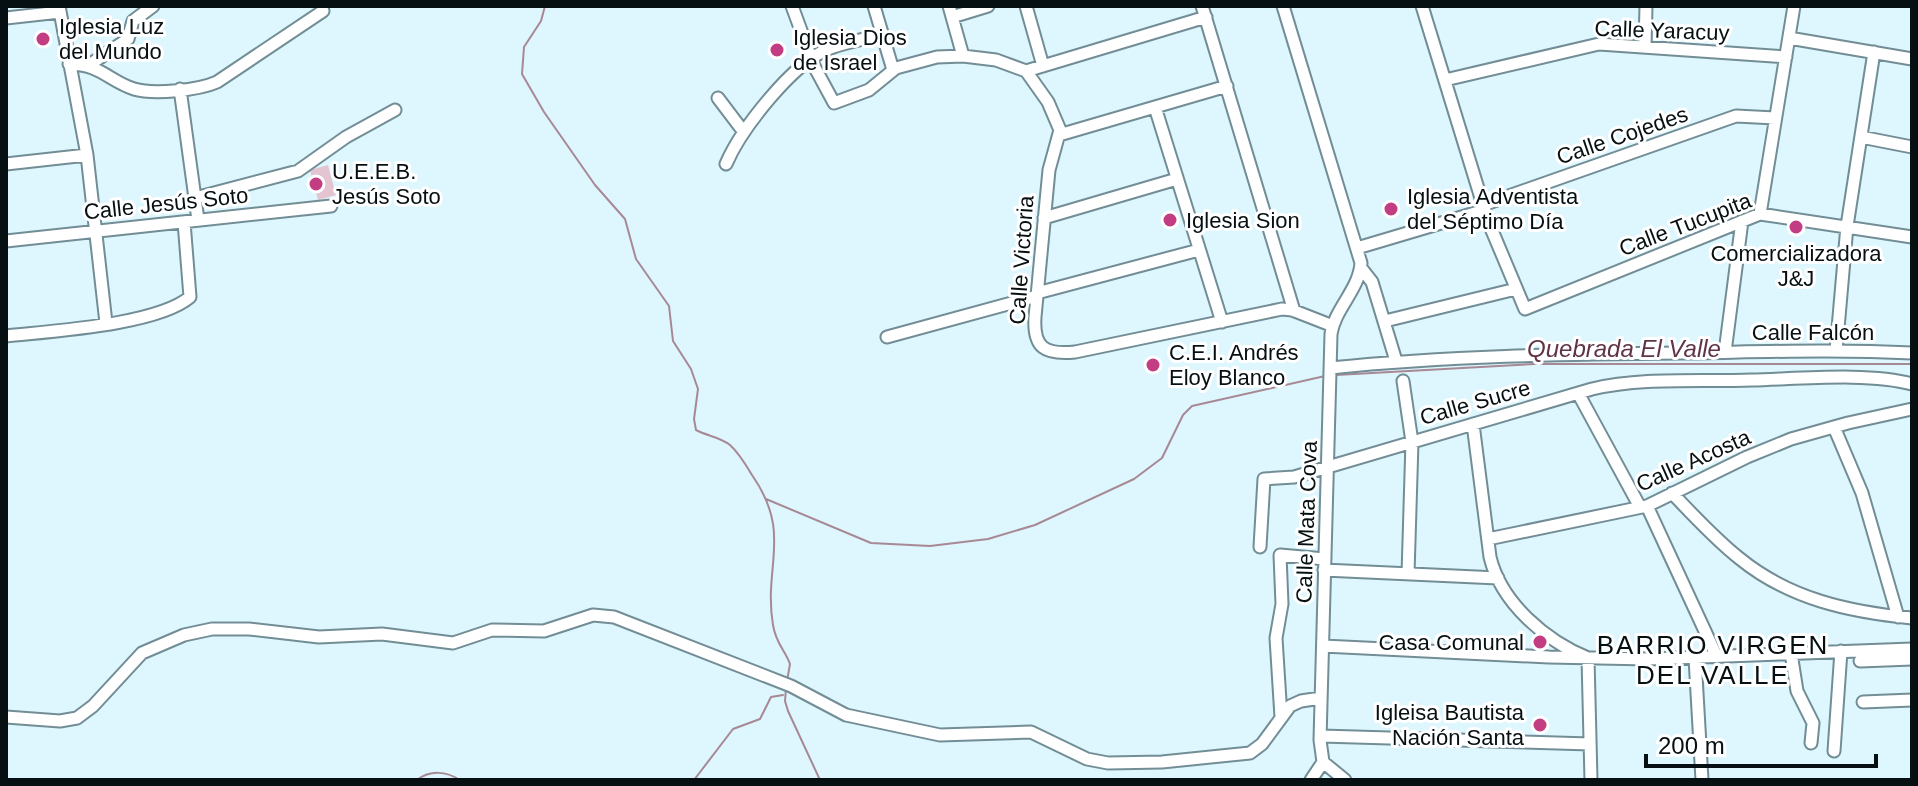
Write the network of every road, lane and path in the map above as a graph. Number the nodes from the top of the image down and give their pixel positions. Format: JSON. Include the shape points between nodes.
{"nodes":[{"id":1,"x":153,"y":6,"type":"edge"},
{"id":2,"x":792,"y":6,"type":"edge"},
{"id":3,"x":874,"y":6,"type":"edge"},
{"id":4,"x":988,"y":6,"type":"edge"},
{"id":5,"x":1026,"y":6,"type":"edge"},
{"id":6,"x":1283,"y":6,"type":"edge"},
{"id":7,"x":1422,"y":6,"type":"edge"},
{"id":8,"x":1646,"y":6,"type":"edge"},
{"id":9,"x":1794,"y":6,"type":"edge"},
{"id":10,"x":59,"y":9,"type":"edge"},
{"id":11,"x":323,"y":11,"type":"dead end"},
{"id":12,"x":950,"y":11,"type":"edge"},
{"id":13,"x":1204,"y":11,"type":"edge"},
{"id":14,"x":6,"y":18,"type":"edge"},
{"id":15,"x":882,"y":35,"type":"junction"},
{"id":16,"x":1789,"y":38,"type":"junction"},
{"id":17,"x":1645,"y":47,"type":"junction"},
{"id":18,"x":1874,"y":52,"type":"junction"},
{"id":19,"x":963,"y":56,"type":"junction"},
{"id":20,"x":1786,"y":57,"type":"junction"},
{"id":21,"x":1912,"y":59,"type":"edge"},
{"id":22,"x":811,"y":60,"type":"junction"},
{"id":23,"x":69,"y":64,"type":"junction"},
{"id":24,"x":89,"y":65,"type":"junction"},
{"id":25,"x":1043,"y":66,"type":"junction"},
{"id":26,"x":893,"y":70,"type":"junction"},
{"id":27,"x":1026,"y":71,"type":"junction"},
{"id":28,"x":1445,"y":80,"type":"junction"},
{"id":29,"x":1227,"y":86,"type":"junction"},
{"id":30,"x":180,"y":89,"type":"junction"},
{"id":31,"x":718,"y":98,"type":"dead end"},
{"id":32,"x":1155,"y":107,"type":"junction"},
{"id":33,"x":395,"y":110,"type":"dead end"},
{"id":34,"x":1775,"y":118,"type":"junction"},
{"id":35,"x":743,"y":131,"type":"junction"},
{"id":36,"x":1059,"y":135,"type":"junction"},
{"id":37,"x":1861,"y":137,"type":"junction"},
{"id":38,"x":1912,"y":147,"type":"edge"},
{"id":39,"x":87,"y":155,"type":"junction"},
{"id":40,"x":6,"y":164,"type":"edge"},
{"id":41,"x":726,"y":164,"type":"dead end"},
{"id":42,"x":1177,"y":179,"type":"junction"},
{"id":43,"x":195,"y":198,"type":"junction"},
{"id":44,"x":331,"y":206,"type":"dead end"},
{"id":45,"x":1484,"y":207,"type":"junction"},
{"id":46,"x":1760,"y":214,"type":"junction"},
{"id":47,"x":1044,"y":218,"type":"junction"},
{"id":48,"x":198,"y":220,"type":"junction"},
{"id":49,"x":1742,"y":221,"type":"junction"},
{"id":50,"x":184,"y":222,"type":"junction"},
{"id":51,"x":1847,"y":226,"type":"junction"},
{"id":52,"x":97,"y":230,"type":"junction"},
{"id":53,"x":1912,"y":237,"type":"edge"},
{"id":54,"x":6,"y":241,"type":"edge"},
{"id":55,"x":1357,"y":248,"type":"junction"},
{"id":56,"x":1199,"y":250,"type":"junction"},
{"id":57,"x":1361,"y":268,"type":"junction"},
{"id":58,"x":1516,"y":289,"type":"junction"},
{"id":59,"x":1037,"y":294,"type":"junction"},
{"id":60,"x":1294,"y":311,"type":"junction"},
{"id":61,"x":1385,"y":321,"type":"junction"},
{"id":62,"x":1222,"y":322,"type":"junction"},
{"id":63,"x":106,"y":323,"type":"junction"},
{"id":64,"x":1333,"y":326,"type":"junction"},
{"id":65,"x":6,"y":336,"type":"edge"},
{"id":66,"x":887,"y":337,"type":"dead end"},
{"id":67,"x":1836,"y":351,"type":"junction"},
{"id":68,"x":1725,"y":352,"type":"junction"},
{"id":69,"x":1912,"y":353,"type":"edge"},
{"id":70,"x":1396,"y":361,"type":"junction"},
{"id":71,"x":1330,"y":368,"type":"junction"},
{"id":72,"x":1403,"y":381,"type":"dead end"},
{"id":73,"x":1912,"y":384,"type":"edge"},
{"id":74,"x":1578,"y":393,"type":"junction"},
{"id":75,"x":1912,"y":409,"type":"edge"},
{"id":76,"x":1473,"y":424,"type":"junction"},
{"id":77,"x":1834,"y":427,"type":"junction"},
{"id":78,"x":1412,"y":442,"type":"junction"},
{"id":79,"x":1327,"y":466,"type":"junction"},
{"id":80,"x":1672,"y":493,"type":"junction"},
{"id":81,"x":1644,"y":506,"type":"junction"},
{"id":82,"x":1488,"y":539,"type":"junction"},
{"id":83,"x":1260,"y":547,"type":"dead end"},
{"id":84,"x":1324,"y":565,"type":"junction"},
{"id":85,"x":1408,"y":574,"type":"junction"},
{"id":86,"x":1498,"y":578,"type":"junction"},
{"id":87,"x":1898,"y":617,"type":"junction"},
{"id":88,"x":1912,"y":618,"type":"edge"},
{"id":89,"x":1323,"y":646,"type":"junction"},
{"id":90,"x":1912,"y":649,"type":"edge"},
{"id":91,"x":1841,"y":651,"type":"junction"},
{"id":92,"x":1791,"y":653,"type":"junction"},
{"id":93,"x":1717,"y":657,"type":"junction"},
{"id":94,"x":1588,"y":658,"type":"junction"},
{"id":95,"x":1695,"y":658,"type":"junction"},
{"id":96,"x":1912,"y":659,"type":"edge"},
{"id":97,"x":1860,"y":661,"type":"dead end"},
{"id":98,"x":1321,"y":698,"type":"junction"},
{"id":99,"x":1912,"y":700,"type":"edge"},
{"id":100,"x":1863,"y":702,"type":"dead end"},
{"id":101,"x":6,"y":717,"type":"edge"},
{"id":102,"x":1281,"y":717,"type":"junction"},
{"id":103,"x":1321,"y":736,"type":"junction"},
{"id":104,"x":1811,"y":743,"type":"dead end"},
{"id":105,"x":1590,"y":744,"type":"junction"},
{"id":106,"x":1834,"y":751,"type":"dead end"},
{"id":107,"x":1323,"y":762,"type":"junction"},
{"id":108,"x":1311,"y":780,"type":"edge"},
{"id":109,"x":1345,"y":780,"type":"edge"},
{"id":110,"x":1591,"y":780,"type":"edge"},
{"id":111,"x":1702,"y":780,"type":"edge"}],
"edges":[{"from":1,"to":24,"type":"street","via":[[133,21],[128,39]]},
{"from":2,"to":22,"type":"street"},
{"from":3,"to":15,"type":"street"},
{"from":4,"to":12,"type":"street"},
{"from":5,"to":25,"type":"street"},
{"from":6,"to":55,"type":"street"},
{"from":7,"to":28,"type":"street"},
{"from":8,"to":17,"type":"street"},
{"from":9,"to":16,"type":"street"},
{"from":10,"to":14,"type":"street"},
{"from":10,"to":23,"type":"street"},
{"from":11,"to":30,"type":"street","via":[[217,82]]},
{"from":12,"to":19,"type":"street"},
{"from":13,"to":25,"type":"street"},
{"from":13,"to":29,"type":"street"},
{"from":15,"to":22,"type":"street","via":[[827,49]]},
{"from":15,"to":26,"type":"street"},
{"from":16,"to":18,"type":"street"},
{"from":16,"to":20,"type":"street"},
{"from":17,"to":20,"type":"street","name":"Calle Yaracuy"},
{"from":17,"to":28,"type":"street","name":"Calle Yaracuy","via":[[1591,45]]},
{"from":18,"to":21,"type":"street"},
{"from":18,"to":37,"type":"street"},
{"from":19,"to":26,"type":"street","via":[[937,57]]},
{"from":19,"to":27,"type":"street"},
{"from":20,"to":34,"type":"street"},
{"from":22,"to":26,"type":"street","via":[[834,103],[869,90]]},
{"from":22,"to":35,"type":"street"},
{"from":23,"to":24,"type":"street"},
{"from":23,"to":39,"type":"street"},
{"from":24,"to":30,"type":"street","via":[[133,89]]},
{"from":25,"to":27,"type":"street"},
{"from":27,"to":36,"type":"street","via":[[1056,117]]},
{"from":28,"to":45,"type":"street"},
{"from":29,"to":32,"type":"street"},
{"from":29,"to":60,"type":"street"},
{"from":30,"to":43,"type":"street"},
{"from":31,"to":35,"type":"street"},
{"from":32,"to":36,"type":"street"},
{"from":32,"to":42,"type":"street"},
{"from":33,"to":43,"type":"street","via":[[298,171]]},
{"from":34,"to":45,"type":"street","name":"Calle Cojedes","via":[[1736,116]]},
{"from":34,"to":46,"type":"street"},
{"from":35,"to":41,"type":"street"},
{"from":36,"to":47,"type":"street","name":"Calle Victoria"},
{"from":37,"to":38,"type":"street"},
{"from":37,"to":51,"type":"street"},
{"from":39,"to":40,"type":"street"},
{"from":39,"to":52,"type":"street"},
{"from":42,"to":47,"type":"street"},
{"from":42,"to":56,"type":"street"},
{"from":43,"to":48,"type":"street"},
{"from":44,"to":48,"type":"street","name":"Calle Jesús Soto"},
{"from":45,"to":55,"type":"street","name":"Calle Cojedes"},
{"from":45,"to":58,"type":"street"},
{"from":46,"to":49,"type":"street","name":"Calle Tucupita"},
{"from":46,"to":51,"type":"street","name":"Calle Tucupita"},
{"from":47,"to":59,"type":"street","name":"Calle Victoria"},
{"from":48,"to":50,"type":"street","name":"Calle Jesús Soto"},
{"from":49,"to":58,"type":"street","name":"Calle Tucupita","via":[[1525,309]]},
{"from":49,"to":68,"type":"street"},
{"from":50,"to":52,"type":"street","name":"Calle Jesús Soto"},
{"from":50,"to":63,"type":"street","via":[[190,297],[170,309]]},
{"from":51,"to":53,"type":"street","name":"Calle Tucupita"},
{"from":51,"to":67,"type":"street"},
{"from":52,"to":54,"type":"street","name":"Calle Jesús Soto"},
{"from":52,"to":63,"type":"street"},
{"from":55,"to":57,"type":"street"},
{"from":56,"to":59,"type":"street"},
{"from":56,"to":62,"type":"street"},
{"from":57,"to":61,"type":"street","via":[[1370,278]]},
{"from":57,"to":64,"type":"street","name":"Calle Mata Cova"},
{"from":58,"to":61,"type":"street"},
{"from":59,"to":62,"type":"street","name":"Calle Victoria","via":[[1037,341],[1055,352],[1089,350]]},
{"from":59,"to":66,"type":"street"},
{"from":60,"to":62,"type":"street","name":"Calle Victoria"},
{"from":60,"to":64,"type":"street","name":"Calle Victoria"},
{"from":61,"to":70,"type":"street"},
{"from":63,"to":65,"type":"street"},
{"from":64,"to":71,"type":"street","name":"Calle Mata Cova"},
{"from":67,"to":68,"type":"street","name":"Calle Falcón"},
{"from":67,"to":69,"type":"street","name":"Calle Falcón"},
{"from":68,"to":70,"type":"street","name":"Calle Falcón"},
{"from":70,"to":71,"type":"street","name":"Calle Falcón"},
{"from":71,"to":79,"type":"street","name":"Calle Mata Cova"},
{"from":72,"to":78,"type":"street"},
{"from":73,"to":74,"type":"street","name":"Calle Sucre","via":[[1879,379],[1630,383]]},
{"from":74,"to":76,"type":"street","name":"Calle Sucre"},
{"from":74,"to":81,"type":"street"},
{"from":75,"to":77,"type":"street","name":"Calle Acosta"},
{"from":76,"to":78,"type":"street","name":"Calle Sucre"},
{"from":76,"to":82,"type":"street"},
{"from":77,"to":80,"type":"street","name":"Calle Acosta","via":[[1775,445]]},
{"from":77,"to":87,"type":"street","via":[[1862,493]]},
{"from":78,"to":79,"type":"street","name":"Calle Sucre"},
{"from":78,"to":85,"type":"street"},
{"from":79,"to":83,"type":"street","name":"Calle Sucre","via":[[1294,477],[1264,479]]},
{"from":79,"to":84,"type":"street","name":"Calle Mata Cova"},
{"from":80,"to":81,"type":"street","name":"Calle Acosta"},
{"from":80,"to":87,"type":"street","via":[[1736,556],[1779,585],[1830,604]]},
{"from":81,"to":82,"type":"street","name":"Calle Acosta"},
{"from":81,"to":93,"type":"street"},
{"from":82,"to":86,"type":"street"},
{"from":84,"to":85,"type":"street"},
{"from":84,"to":89,"type":"street","name":"Calle Mata Cova"},
{"from":84,"to":102,"type":"street","via":[[1280,555],[1282,604],[1276,638]]},
{"from":85,"to":86,"type":"street"},
{"from":86,"to":94,"type":"street","via":[[1533,625]]},
{"from":87,"to":88,"type":"street"},
{"from":89,"to":94,"type":"street"},
{"from":89,"to":98,"type":"street","name":"Calle Mata Cova"},
{"from":90,"to":91,"type":"street"},
{"from":91,"to":92,"type":"street"},
{"from":91,"to":106,"type":"street"},
{"from":92,"to":93,"type":"street"},
{"from":92,"to":104,"type":"street","via":[[1797,691],[1813,723]]},
{"from":93,"to":95,"type":"street"},
{"from":94,"to":95,"type":"street"},
{"from":94,"to":105,"type":"street"},
{"from":95,"to":111,"type":"street"},
{"from":96,"to":97,"type":"street"},
{"from":98,"to":102,"type":"street","via":[[1297,702]]},
{"from":98,"to":103,"type":"street","name":"Calle Mata Cova"},
{"from":99,"to":100,"type":"street"},
{"from":101,"to":102,"type":"street","via":[[77,718],[142,653],[184,635],[224,628],[319,637],[382,634],[453,643],[492,630],[544,631],[593,615],[606,615],[791,686],[846,715],[940,735],[1031,732],[1087,759],[1108,763],[1250,753]]},
{"from":103,"to":105,"type":"street"},
{"from":103,"to":107,"type":"street","name":"Calle Mata Cova"},
{"from":105,"to":110,"type":"street"},
{"from":107,"to":108,"type":"street"},
{"from":107,"to":109,"type":"street"}]}
